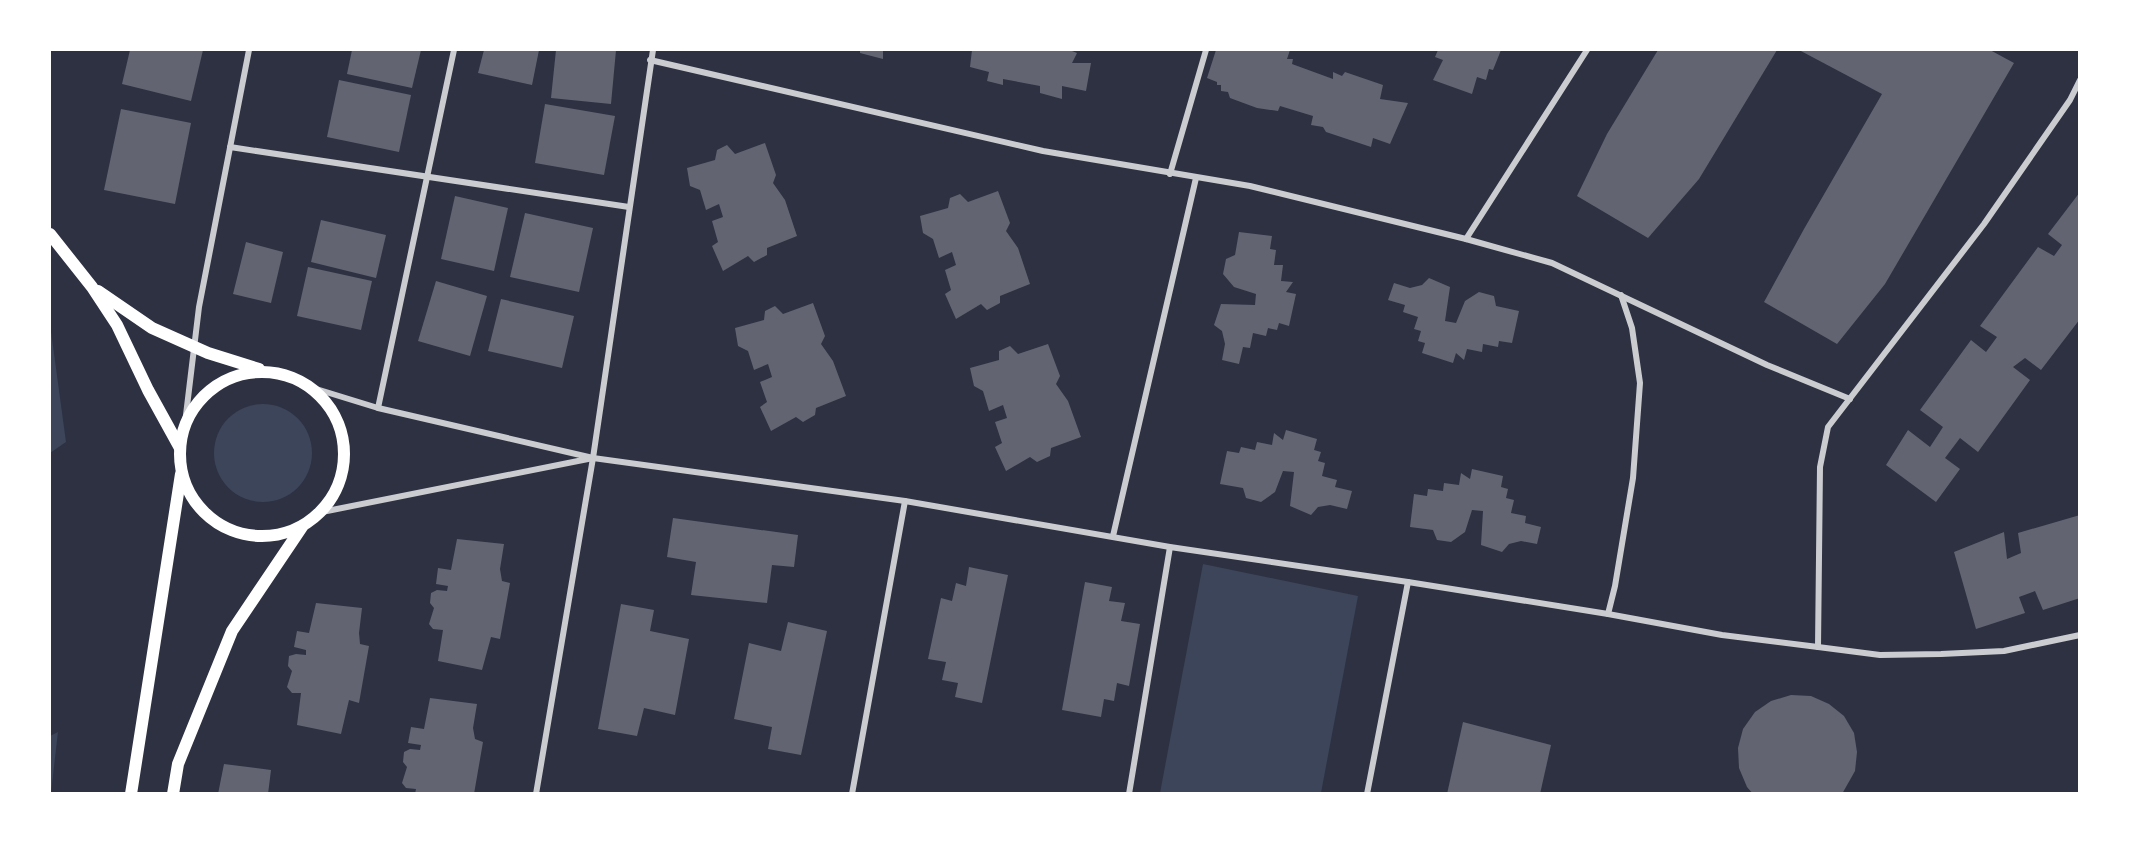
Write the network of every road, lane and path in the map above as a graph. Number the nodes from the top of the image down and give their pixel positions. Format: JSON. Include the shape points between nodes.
{"nodes":[{"id":1,"x":249,"y":50,"type":"edge"},
{"id":2,"x":454,"y":50,"type":"edge"},
{"id":3,"x":653,"y":50,"type":"edge"},
{"id":4,"x":1206,"y":50,"type":"edge"},
{"id":5,"x":1587,"y":50,"type":"edge"},
{"id":6,"x":650,"y":60,"type":"junction"},
{"id":7,"x":2079,"y":80,"type":"edge"},
{"id":8,"x":230,"y":147,"type":"junction"},
{"id":9,"x":1170,"y":174,"type":"junction"},
{"id":10,"x":427,"y":178,"type":"junction"},
{"id":11,"x":1196,"y":178,"type":"junction"},
{"id":12,"x":629,"y":207,"type":"junction"},
{"id":13,"x":50,"y":234,"type":"edge"},
{"id":14,"x":1466,"y":239,"type":"junction"},
{"id":15,"x":92,"y":287,"type":"junction"},
{"id":16,"x":1621,"y":295,"type":"junction"},
{"id":17,"x":195,"y":347,"type":"junction"},
{"id":18,"x":266,"y":371,"type":"junction"},
{"id":19,"x":313,"y":388,"type":"junction"},
{"id":20,"x":1850,"y":399,"type":"junction"},
{"id":21,"x":378,"y":408,"type":"junction"},
{"id":22,"x":185,"y":423,"type":"junction"},
{"id":23,"x":180,"y":448,"type":"junction"},
{"id":24,"x":593,"y":458,"type":"junction"},
{"id":25,"x":182,"y":473,"type":"junction"},
{"id":26,"x":905,"y":501,"type":"junction"},
{"id":27,"x":322,"y":512,"type":"junction"},
{"id":28,"x":302,"y":527,"type":"junction"},
{"id":29,"x":1113,"y":536,"type":"junction"},
{"id":30,"x":1170,"y":547,"type":"junction"},
{"id":31,"x":1408,"y":582,"type":"junction"},
{"id":32,"x":1608,"y":614,"type":"junction"},
{"id":33,"x":2079,"y":635,"type":"edge"},
{"id":34,"x":1818,"y":647,"type":"junction"},
{"id":35,"x":131,"y":794,"type":"edge"},
{"id":36,"x":173,"y":794,"type":"edge"},
{"id":37,"x":536,"y":794,"type":"edge"},
{"id":38,"x":852,"y":794,"type":"edge"},
{"id":39,"x":1129,"y":794,"type":"edge"},
{"id":40,"x":1367,"y":794,"type":"edge"}],
"edges":[{"from":1,"to":8,"type":"street"},
{"from":2,"to":10,"type":"street"},
{"from":3,"to":6,"type":"street"},
{"from":4,"to":9,"type":"street"},
{"from":5,"to":14,"type":"street"},
{"from":6,"to":9,"type":"street","via":[[1043,151]]},
{"from":6,"to":12,"type":"street"},
{"from":7,"to":20,"type":"street","via":[[2070,100],[1984,224]]},
{"from":8,"to":10,"type":"street"},
{"from":8,"to":17,"type":"street"},
{"from":9,"to":11,"type":"street"},
{"from":10,"to":12,"type":"street"},
{"from":10,"to":21,"type":"street"},
{"from":11,"to":14,"type":"street","via":[[1250,186]]},
{"from":11,"to":29,"type":"street"},
{"from":12,"to":24,"type":"street"},
{"from":13,"to":15,"type":"main road"},
{"from":14,"to":16,"type":"street","via":[[1552,262]]},
{"from":15,"to":17,"type":"main road","via":[[152,328]]},
{"from":15,"to":23,"type":"main road","via":[[117,325]]},
{"from":16,"to":20,"type":"street","via":[[1767,365]]},
{"from":16,"to":32,"type":"street","via":[[1632,328],[1640,383],[1633,478]]},
{"from":17,"to":18,"type":"main road"},
{"from":17,"to":22,"type":"street"},
{"from":18,"to":19,"type":"main road","via":[[291,376]]},
{"from":18,"to":22,"type":"main road","via":[[240,374],[217,384],[198,401]]},
{"from":19,"to":21,"type":"street"},
{"from":19,"to":27,"type":"main road","via":[[340,425],[345,448],[343,471]]},
{"from":20,"to":34,"type":"street","via":[[1828,427],[1820,468]]},
{"from":21,"to":24,"type":"street"},
{"from":22,"to":23,"type":"main road"},
{"from":23,"to":25,"type":"main road"},
{"from":24,"to":26,"type":"street"},
{"from":24,"to":27,"type":"street"},
{"from":24,"to":37,"type":"street"},
{"from":25,"to":28,"type":"main road","via":[[191,497],[207,516],[229,530],[253,537],[278,536]]},
{"from":25,"to":35,"type":"main road"},
{"from":26,"to":29,"type":"street"},
{"from":26,"to":38,"type":"street"},
{"from":27,"to":28,"type":"main road"},
{"from":28,"to":36,"type":"main road","via":[[232,631],[178,764]]},
{"from":29,"to":30,"type":"street"},
{"from":30,"to":31,"type":"street"},
{"from":30,"to":39,"type":"street"},
{"from":31,"to":32,"type":"street"},
{"from":31,"to":40,"type":"street"},
{"from":32,"to":34,"type":"street","via":[[1722,635]]},
{"from":33,"to":34,"type":"street","via":[[2004,651],[1941,654],[1880,655]]}]}
